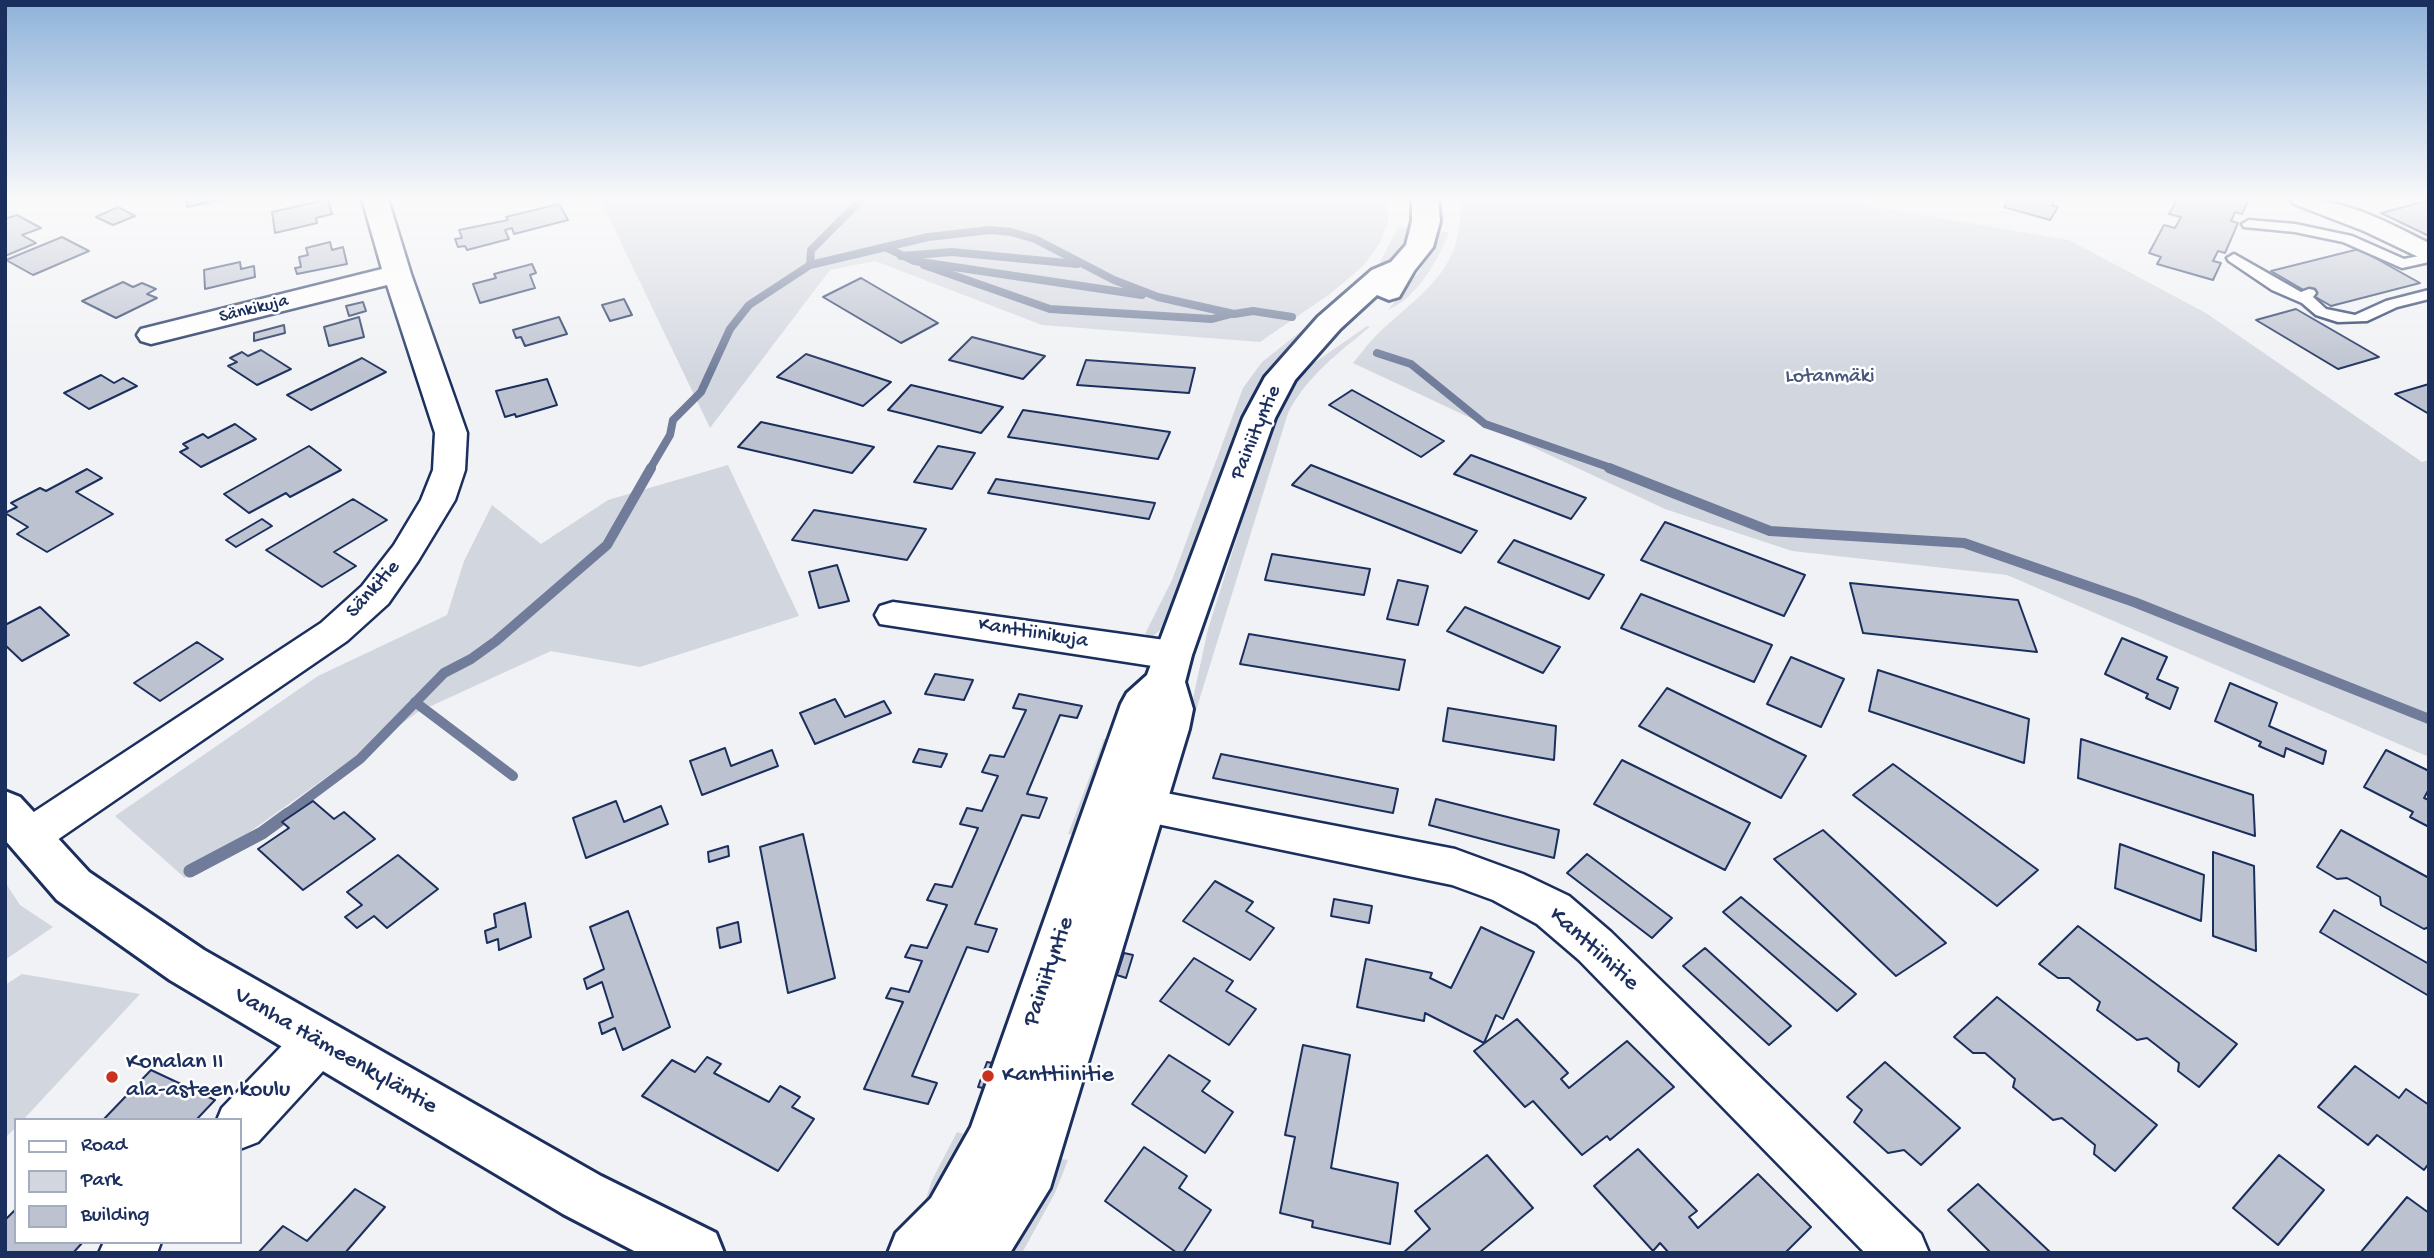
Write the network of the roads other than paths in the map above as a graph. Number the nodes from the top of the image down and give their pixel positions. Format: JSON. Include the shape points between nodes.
{"nodes":[{"id":1,"x":392,"y":258,"type":"edge"},
{"id":2,"x":1410,"y":258,"type":"edge"},
{"id":3,"x":2234,"y":258,"type":"dead end"},
{"id":4,"x":2388,"y":258,"type":"edge"},
{"id":5,"x":2423,"y":258,"type":"edge"},
{"id":6,"x":397,"y":274,"type":"junction"},
{"id":7,"x":2429,"y":294,"type":"edge"},
{"id":8,"x":151,"y":335,"type":"dead end"},
{"id":9,"x":893,"y":615,"type":"dead end"},
{"id":10,"x":1169,"y":669,"type":"junction"},
{"id":11,"x":1126,"y":803,"type":"junction"},
{"id":12,"x":17,"y":823,"type":"edge"},
{"id":13,"x":318,"y":1042,"type":"junction"},
{"id":14,"x":242,"y":1123,"type":"edge"},
{"id":15,"x":638,"y":1241,"type":"edge"},
{"id":16,"x":696,"y":1253,"type":"edge"},
{"id":17,"x":916,"y":1253,"type":"edge"},
{"id":18,"x":978,"y":1253,"type":"edge"},
{"id":19,"x":1902,"y":1253,"type":"edge"}],
"edges":[{"from":1,"to":6,"type":"street","name":"Sänkitie"},
{"from":2,"to":10,"type":"street","name":"Painiityntie","via":[[1371,315],[1307,351],[1281,377],[1259,418]]},
{"from":3,"to":7,"type":"lane","via":[[2277,287],[2307,297],[2329,314],[2350,319]]},
{"from":4,"to":5,"type":"lane","via":[[2402,264]]},
{"from":6,"to":8,"type":"street","name":"Sänkikuja"},
{"from":6,"to":12,"type":"street","name":"Sänkitie","via":[[451,433],[449,470],[438,500],[406,553],[375,595],[334,632]]},
{"from":9,"to":10,"type":"street","name":"Kanttiinikuja"},
{"from":10,"to":11,"type":"street","name":"Painiityntie","via":[[1172,709]]},
{"from":11,"to":17,"type":"street","name":"Painiityntie","via":[[993,1140],[950,1217]]},
{"from":11,"to":18,"type":"street","name":"Painiityntie","via":[[1031,1169]]},
{"from":11,"to":19,"type":"street","name":"Kanttiinitie","via":[[1455,867],[1553,911],[1595,946]]},
{"from":12,"to":13,"type":"street","name":"Vanha Hämeenkyläntie","via":[[73,886],[187,965]]},
{"from":13,"to":14,"type":"street"},
{"from":13,"to":15,"type":"street","name":"Vanha Hämeenkyläntie","via":[[582,1195]]},
{"from":15,"to":16,"type":"street","name":"Vanha Hämeenkyläntie"}]}
